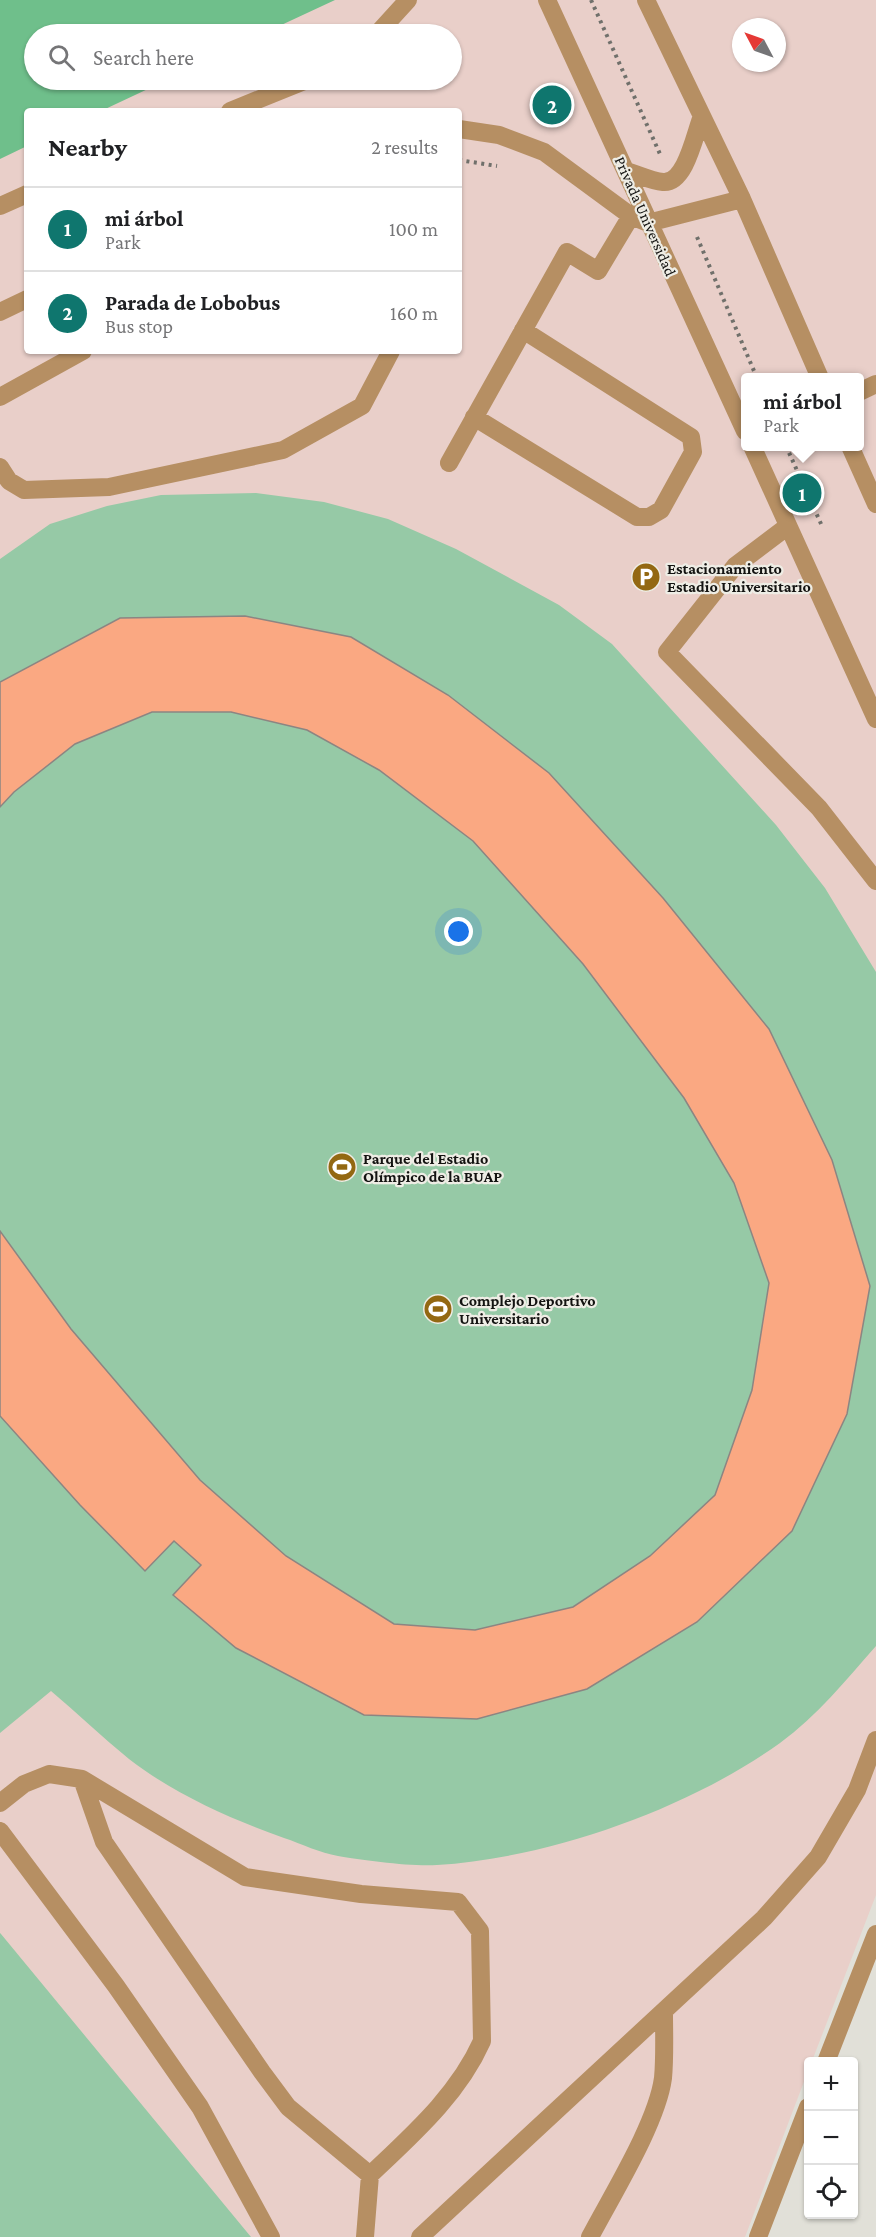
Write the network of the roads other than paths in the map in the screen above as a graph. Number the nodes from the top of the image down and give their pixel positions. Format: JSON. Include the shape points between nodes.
{"nodes":[{"id":1,"x":408,"y":0,"type":"edge"},
{"id":2,"x":547,"y":0,"type":"edge"},
{"id":3,"x":646,"y":0,"type":"edge"},
{"id":4,"x":385,"y":24,"type":"edge"},
{"id":5,"x":282,"y":90,"type":"edge"},
{"id":6,"x":237,"y":108,"type":"edge"},
{"id":7,"x":702,"y":116,"type":"junction"},
{"id":8,"x":462,"y":129,"type":"edge"},
{"id":9,"x":626,"y":171,"type":"junction"},
{"id":10,"x":24,"y":196,"type":"edge"},
{"id":11,"x":742,"y":199,"type":"junction"},
{"id":12,"x":0,"y":206,"type":"edge"},
{"id":13,"x":640,"y":220,"type":"junction"},
{"id":14,"x":24,"y":300,"type":"edge"},
{"id":15,"x":0,"y":312,"type":"edge"},
{"id":16,"x":523,"y":330,"type":"junction"},
{"id":17,"x":78,"y":354,"type":"edge"},
{"id":18,"x":390,"y":354,"type":"edge"},
{"id":19,"x":817,"y":373,"type":"edge"},
{"id":20,"x":0,"y":397,"type":"edge"},
{"id":21,"x":474,"y":417,"type":"junction"},
{"id":22,"x":741,"y":423,"type":"edge"},
{"id":23,"x":758,"y":451,"type":"edge"},
{"id":24,"x":852,"y":451,"type":"edge"},
{"id":25,"x":449,"y":463,"type":"dead end"},
{"id":26,"x":0,"y":467,"type":"edge"},
{"id":27,"x":876,"y":504,"type":"edge"},
{"id":28,"x":789,"y":526,"type":"junction"},
{"id":29,"x":876,"y":719,"type":"edge"},
{"id":30,"x":876,"y":881,"type":"edge"},
{"id":31,"x":876,"y":1740,"type":"edge"},
{"id":32,"x":82,"y":1779,"type":"junction"},
{"id":33,"x":0,"y":1803,"type":"edge"},
{"id":34,"x":0,"y":1831,"type":"edge"},
{"id":35,"x":876,"y":1934,"type":"edge"},
{"id":36,"x":664,"y":2013,"type":"junction"},
{"id":37,"x":828,"y":2057,"type":"edge"},
{"id":38,"x":806,"y":2111,"type":"edge"},
{"id":39,"x":370,"y":2175,"type":"junction"},
{"id":40,"x":272,"y":2237,"type":"edge"},
{"id":41,"x":365,"y":2237,"type":"edge"},
{"id":42,"x":420,"y":2237,"type":"edge"},
{"id":43,"x":590,"y":2237,"type":"edge"},
{"id":44,"x":758,"y":2237,"type":"edge"}],
"edges":[{"from":1,"to":4,"type":"street"},
{"from":2,"to":9,"type":"street","name":"Privada Universidad"},
{"from":3,"to":7,"type":"street"},
{"from":5,"to":6,"type":"street"},
{"from":7,"to":9,"type":"street","via":[[682,170],[672,181],[662,182]]},
{"from":7,"to":11,"type":"street"},
{"from":8,"to":13,"type":"street","via":[[499,135],[543,152]]},
{"from":9,"to":13,"type":"street","name":"Privada Universidad"},
{"from":10,"to":12,"type":"street"},
{"from":11,"to":13,"type":"street"},
{"from":11,"to":19,"type":"street"},
{"from":13,"to":16,"type":"street","via":[[598,271],[567,252]]},
{"from":13,"to":22,"type":"street","name":"Privada Universidad"},
{"from":14,"to":15,"type":"street"},
{"from":16,"to":21,"type":"street"},
{"from":16,"to":21,"type":"street","via":[[691,437],[693,452],[661,510],[649,518],[637,517]]},
{"from":17,"to":20,"type":"street"},
{"from":18,"to":26,"type":"street","via":[[362,406],[283,450],[99,487],[24,490],[9,481]]},
{"from":21,"to":25,"type":"street"},
{"from":23,"to":28,"type":"street"},
{"from":24,"to":27,"type":"street"},
{"from":28,"to":29,"type":"street"},
{"from":28,"to":30,"type":"street","via":[[735,566],[667,652],[819,808]]},
{"from":31,"to":36,"type":"street","via":[[857,1790],[818,1857],[764,1918]]},
{"from":32,"to":33,"type":"street","via":[[49,1774],[24,1784]]},
{"from":32,"to":39,"type":"street","via":[[104,1842],[262,2072],[288,2107]]},
{"from":32,"to":39,"type":"street","via":[[245,1877],[361,1894],[458,1902],[480,1931],[482,2041],[462,2078]]},
{"from":34,"to":40,"type":"street","via":[[200,2107]]},
{"from":35,"to":37,"type":"street"},
{"from":36,"to":42,"type":"street"},
{"from":36,"to":43,"type":"street","via":[[663,2078],[658,2098]]},
{"from":38,"to":44,"type":"street"},
{"from":39,"to":41,"type":"street"}]}
